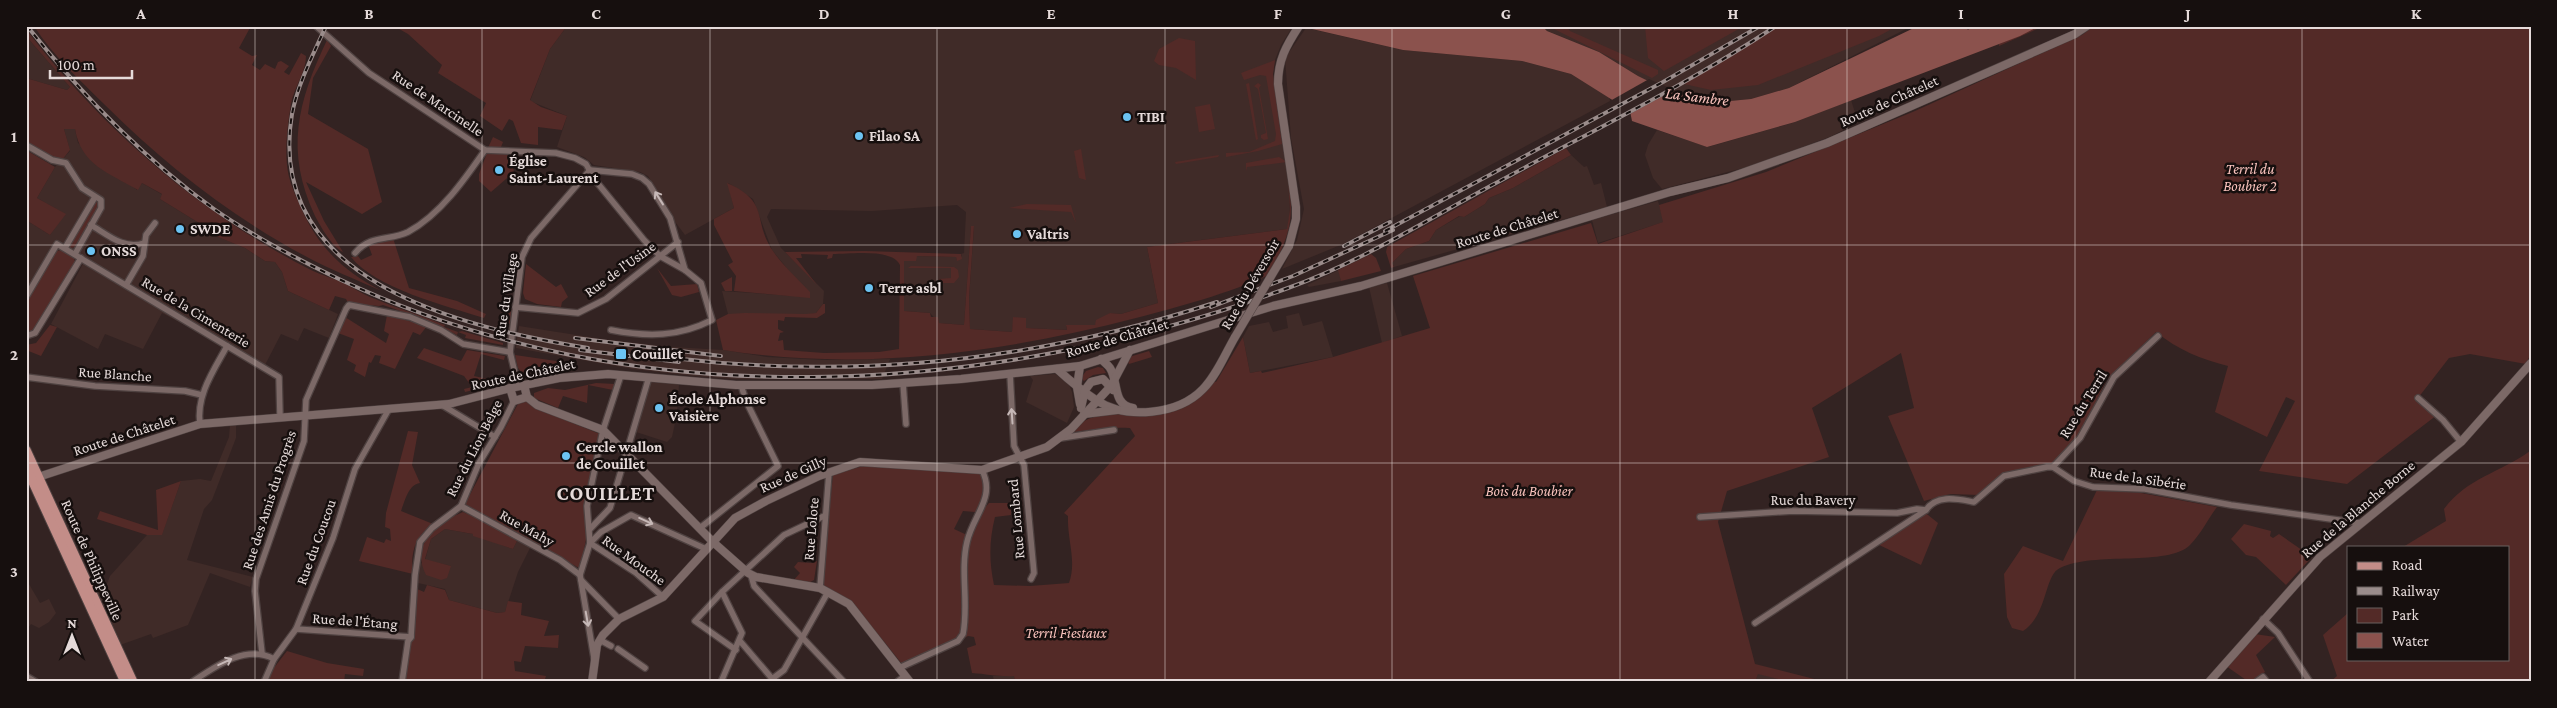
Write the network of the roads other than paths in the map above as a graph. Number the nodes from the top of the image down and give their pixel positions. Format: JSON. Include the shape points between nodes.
{"nodes":[{"id":1,"x":316,"y":26,"type":"edge"},
{"id":2,"x":1299,"y":26,"type":"edge"},
{"id":3,"x":2087,"y":26,"type":"edge"},
{"id":4,"x":26,"y":145,"type":"edge"},
{"id":5,"x":485,"y":150,"type":"junction"},
{"id":6,"x":590,"y":170,"type":"junction"},
{"id":7,"x":95,"y":197,"type":"junction"},
{"id":8,"x":155,"y":223,"type":"dead end"},
{"id":9,"x":91,"y":225,"type":"junction"},
{"id":10,"x":678,"y":242,"type":"junction"},
{"id":11,"x":144,"y":243,"type":"junction"},
{"id":12,"x":65,"y":248,"type":"junction"},
{"id":13,"x":356,"y":253,"type":"dead end"},
{"id":14,"x":75,"y":254,"type":"junction"},
{"id":15,"x":660,"y":256,"type":"junction"},
{"id":16,"x":81,"y":258,"type":"junction"},
{"id":17,"x":685,"y":270,"type":"junction"},
{"id":18,"x":126,"y":284,"type":"junction"},
{"id":19,"x":26,"y":297,"type":"edge"},
{"id":20,"x":515,"y":307,"type":"junction"},
{"id":21,"x":611,"y":330,"type":"dead end"},
{"id":22,"x":26,"y":336,"type":"edge"},
{"id":23,"x":2158,"y":336,"type":"dead end"},
{"id":24,"x":227,"y":346,"type":"junction"},
{"id":25,"x":1130,"y":350,"type":"junction"},
{"id":26,"x":510,"y":352,"type":"junction"},
{"id":27,"x":1101,"y":359,"type":"junction"},
{"id":28,"x":2531,"y":363,"type":"edge"},
{"id":29,"x":1080,"y":366,"type":"junction"},
{"id":30,"x":1057,"y":369,"type":"junction"},
{"id":31,"x":1010,"y":374,"type":"junction"},
{"id":32,"x":620,"y":375,"type":"junction"},
{"id":33,"x":26,"y":377,"type":"edge"},
{"id":34,"x":649,"y":377,"type":"junction"},
{"id":35,"x":903,"y":383,"type":"junction"},
{"id":36,"x":1113,"y":383,"type":"junction"},
{"id":37,"x":741,"y":385,"type":"junction"},
{"id":38,"x":517,"y":386,"type":"junction"},
{"id":39,"x":1077,"y":387,"type":"junction"},
{"id":40,"x":1085,"y":390,"type":"junction"},
{"id":41,"x":202,"y":395,"type":"junction"},
{"id":42,"x":527,"y":398,"type":"junction"},
{"id":43,"x":2418,"y":398,"type":"dead end"},
{"id":44,"x":514,"y":400,"type":"junction"},
{"id":45,"x":1096,"y":400,"type":"junction"},
{"id":46,"x":442,"y":405,"type":"junction"},
{"id":47,"x":389,"y":409,"type":"junction"},
{"id":48,"x":1119,"y":409,"type":"junction"},
{"id":49,"x":1163,"y":410,"type":"junction"},
{"id":50,"x":1082,"y":411,"type":"junction"},
{"id":51,"x":307,"y":415,"type":"junction"},
{"id":52,"x":280,"y":416,"type":"junction"},
{"id":53,"x":200,"y":424,"type":"junction"},
{"id":54,"x":906,"y":424,"type":"dead end"},
{"id":55,"x":603,"y":430,"type":"junction"},
{"id":56,"x":1114,"y":430,"type":"dead end"},
{"id":57,"x":495,"y":437,"type":"junction"},
{"id":58,"x":1061,"y":438,"type":"junction"},
{"id":59,"x":2461,"y":442,"type":"junction"},
{"id":60,"x":26,"y":450,"type":"edge"},
{"id":61,"x":627,"y":454,"type":"junction"},
{"id":62,"x":1020,"y":458,"type":"junction"},
{"id":63,"x":2053,"y":467,"type":"junction"},
{"id":64,"x":26,"y":468,"type":"edge"},
{"id":65,"x":982,"y":470,"type":"junction"},
{"id":66,"x":829,"y":472,"type":"junction"},
{"id":67,"x":32,"y":479,"type":"edge"},
{"id":68,"x":461,"y":506,"type":"junction"},
{"id":69,"x":1926,"y":510,"type":"junction"},
{"id":70,"x":824,"y":516,"type":"junction"},
{"id":71,"x":1700,"y":516,"type":"dead end"},
{"id":72,"x":2360,"y":522,"type":"junction"},
{"id":73,"x":700,"y":528,"type":"junction"},
{"id":74,"x":590,"y":529,"type":"junction"},
{"id":75,"x":713,"y":542,"type":"junction"},
{"id":76,"x":590,"y":543,"type":"junction"},
{"id":77,"x":706,"y":549,"type":"junction"},
{"id":78,"x":747,"y":572,"type":"junction"},
{"id":79,"x":580,"y":578,"type":"junction"},
{"id":80,"x":1031,"y":579,"type":"dead end"},
{"id":81,"x":820,"y":588,"type":"junction"},
{"id":82,"x":722,"y":592,"type":"junction"},
{"id":83,"x":828,"y":592,"type":"junction"},
{"id":84,"x":663,"y":598,"type":"junction"},
{"id":85,"x":619,"y":619,"type":"junction"},
{"id":86,"x":2263,"y":619,"type":"junction"},
{"id":87,"x":1755,"y":623,"type":"dead end"},
{"id":88,"x":296,"y":629,"type":"junction"},
{"id":89,"x":411,"y":637,"type":"junction"},
{"id":90,"x":802,"y":638,"type":"junction"},
{"id":91,"x":600,"y":640,"type":"junction"},
{"id":92,"x":740,"y":640,"type":"junction"},
{"id":93,"x":611,"y":646,"type":"dead end"},
{"id":94,"x":618,"y":649,"type":"dead end"},
{"id":95,"x":736,"y":650,"type":"junction"},
{"id":96,"x":262,"y":653,"type":"junction"},
{"id":97,"x":274,"y":659,"type":"junction"},
{"id":98,"x":594,"y":663,"type":"junction"},
{"id":99,"x":644,"y":668,"type":"dead end"},
{"id":100,"x":899,"y":668,"type":"junction"},
{"id":101,"x":26,"y":676,"type":"edge"},
{"id":102,"x":908,"y":679,"type":"edge"},
{"id":103,"x":774,"y":680,"type":"edge"},
{"id":104,"x":842,"y":681,"type":"edge"},
{"id":105,"x":36,"y":682,"type":"edge"},
{"id":106,"x":125,"y":682,"type":"edge"},
{"id":107,"x":132,"y":682,"type":"edge"},
{"id":108,"x":192,"y":682,"type":"edge"},
{"id":109,"x":264,"y":682,"type":"edge"},
{"id":110,"x":402,"y":682,"type":"edge"},
{"id":111,"x":592,"y":682,"type":"edge"},
{"id":112,"x":722,"y":682,"type":"edge"},
{"id":113,"x":897,"y":682,"type":"edge"},
{"id":114,"x":2209,"y":682,"type":"edge"},
{"id":115,"x":2256,"y":682,"type":"edge"},
{"id":116,"x":2267,"y":682,"type":"edge"},
{"id":117,"x":2310,"y":682,"type":"edge"}],
"edges":[{"from":1,"to":5,"type":"street","name":"Rue de Marcinelle","via":[[369,73]]},
{"from":2,"to":49,"type":"main road","name":"Rue du Déversoir","bridge":true,"via":[[1288,42],[1278,68],[1296,219],[1289,246],[1211,380],[1190,400]]},
{"from":3,"to":25,"type":"main road","name":"Route de Châtelet","via":[[1827,143],[1728,178],[1670,192],[1361,286],[1273,306]]},
{"from":4,"to":7,"type":"street","via":[[52,160],[66,163],[82,188]]},
{"from":5,"to":6,"type":"street","name":"Rue de Marcinelle","via":[[556,153],[575,158]]},
{"from":5,"to":13,"type":"street","via":[[467,175],[425,220],[407,233],[379,238],[361,246]]},
{"from":10,"to":6,"type":"street","one_way":true,"via":[[668,214],[646,181],[632,174]]},
{"from":6,"to":15,"type":"street"},
{"from":6,"to":20,"type":"street","name":"Rue du Village","via":[[530,238],[522,257]]},
{"from":7,"to":9,"type":"street","via":[[103,204]]},
{"from":7,"to":12,"type":"street"},
{"from":8,"to":11,"type":"street"},
{"from":9,"to":11,"type":"street","via":[[123,244],[136,246]]},
{"from":9,"to":14,"type":"street"},
{"from":10,"to":15,"type":"street","name":"Rue de l'Usine"},
{"from":10,"to":17,"type":"street"},
{"from":11,"to":18,"type":"street","via":[[143,256]]},
{"from":12,"to":14,"type":"street","name":"Rue de la Cimenterie"},
{"from":12,"to":19,"type":"street","via":[[57,244]]},
{"from":14,"to":16,"type":"street","name":"Rue de la Cimenterie"},
{"from":15,"to":17,"type":"street"},
{"from":15,"to":20,"type":"street","name":"Rue de l'Usine","via":[[606,299],[578,313]]},
{"from":16,"to":18,"type":"street","name":"Rue de la Cimenterie"},
{"from":16,"to":22,"type":"street","via":[[35,333]]},
{"from":17,"to":21,"type":"street","via":[[701,284],[712,320],[661,336]]},
{"from":18,"to":24,"type":"street","name":"Rue de la Cimenterie"},
{"from":20,"to":26,"type":"street","name":"Rue du Village"},
{"from":23,"to":63,"type":"street","name":"Rue du Terril","via":[[2114,377],[2080,438]]},
{"from":24,"to":41,"type":"street"},
{"from":24,"to":52,"type":"street","name":"Rue de la Cimenterie","via":[[279,377]]},
{"from":25,"to":27,"type":"main road","name":"Route de Châtelet"},
{"from":25,"to":36,"type":"main road"},
{"from":26,"to":38,"type":"street","name":"Rue du Village"},
{"from":26,"to":51,"type":"street","name":"Rue des Amis du Progrès","via":[[463,344],[410,317],[349,306],[306,400]]},
{"from":27,"to":29,"type":"main road","name":"Route de Châtelet"},
{"from":27,"to":36,"type":"main road","name":"Rue du Déversoir","via":[[1110,369]]},
{"from":28,"to":59,"type":"main road","name":"Rue de la Blanche Borne"},
{"from":29,"to":30,"type":"main road","name":"Route de Châtelet"},
{"from":29,"to":39,"type":"main road"},
{"from":30,"to":31,"type":"main road","name":"Route de Châtelet"},
{"from":30,"to":39,"type":"main road","name":"Rue du Déversoir"},
{"from":31,"to":35,"type":"main road","name":"Route de Châtelet"},
{"from":62,"to":31,"type":"street","name":"Rue Lombard","one_way":true,"via":[[1014,446]]},
{"from":32,"to":34,"type":"main road","name":"Route de Châtelet"},
{"from":32,"to":38,"type":"main road","name":"Route de Châtelet","via":[[585,375]]},
{"from":32,"to":55,"type":"street"},
{"from":33,"to":41,"type":"street","name":"Rue Blanche"},
{"from":34,"to":37,"type":"main road","name":"Route de Châtelet"},
{"from":34,"to":61,"type":"street"},
{"from":35,"to":37,"type":"main road","name":"Route de Châtelet"},
{"from":35,"to":54,"type":"street"},
{"from":36,"to":40,"type":"main road","via":[[1096,379]]},
{"from":36,"to":45,"type":"main road","name":"Rue de Gilly"},
{"from":36,"to":49,"type":"main road","name":"Rue du Déversoir","via":[[1118,398],[1130,408]]},
{"from":37,"to":73,"type":"street","via":[[778,466]]},
{"from":38,"to":42,"type":"main road"},
{"from":38,"to":44,"type":"main road","name":"Rue du Lion Belge"},
{"from":38,"to":46,"type":"main road","name":"Route de Châtelet"},
{"from":39,"to":40,"type":"main road","name":"Rue du Déversoir"},
{"from":39,"to":50,"type":"main road"},
{"from":40,"to":45,"type":"main road","name":"Rue du Déversoir"},
{"from":40,"to":50,"type":"main road"},
{"from":41,"to":53,"type":"street","via":[[198,413]]},
{"from":42,"to":44,"type":"main road"},
{"from":42,"to":55,"type":"main road","via":[[537,405]]},
{"from":43,"to":59,"type":"street","via":[[2443,420]]},
{"from":44,"to":57,"type":"street","name":"Rue du Lion Belge"},
{"from":45,"to":48,"type":"main road","name":"Rue du Déversoir"},
{"from":45,"to":50,"type":"main road","name":"Rue de Gilly"},
{"from":46,"to":47,"type":"main road","name":"Route de Châtelet"},
{"from":46,"to":57,"type":"street"},
{"from":47,"to":51,"type":"main road","name":"Route de Châtelet"},
{"from":47,"to":88,"type":"street","name":"Rue du Coucou","via":[[355,469],[333,538]]},
{"from":48,"to":49,"type":"main road","name":"Rue du Déversoir","via":[[1136,412]]},
{"from":48,"to":50,"type":"main road"},
{"from":50,"to":58,"type":"main road","name":"Rue de Gilly","via":[[1078,421]]},
{"from":51,"to":52,"type":"main road","name":"Route de Châtelet"},
{"from":51,"to":96,"type":"street","name":"Rue des Amis du Progrès","via":[[304,441],[256,579]]},
{"from":52,"to":53,"type":"main road","name":"Route de Châtelet"},
{"from":53,"to":67,"type":"main road","name":"Route de Châtelet"},
{"from":55,"to":61,"type":"main road"},
{"from":55,"to":74,"type":"street","via":[[587,506]]},
{"from":56,"to":58,"type":"street"},
{"from":57,"to":68,"type":"street","name":"Rue du Lion Belge","via":[[479,463]]},
{"from":58,"to":62,"type":"main road","name":"Rue de Gilly"},
{"from":59,"to":72,"type":"main road","name":"Rue de la Blanche Borne"},
{"from":60,"to":67,"type":"main road","name":"Route de Philippeville"},
{"from":61,"to":73,"type":"main road"},
{"from":61,"to":74,"type":"street","via":[[610,508]]},
{"from":62,"to":65,"type":"main road","name":"Rue de Gilly"},
{"from":62,"to":80,"type":"street","name":"Rue Lombard","via":[[1024,470],[1034,573]]},
{"from":63,"to":69,"type":"street","via":[[2004,476],[1974,502],[1942,499],[1931,503]]},
{"from":63,"to":72,"type":"street","name":"Rue de la Sibérie","via":[[2074,481],[2093,487],[2145,489],[2231,505]]},
{"from":64,"to":67,"type":"main road","name":"Route de Philippeville"},
{"from":65,"to":66,"type":"main road","name":"Rue de Gilly","via":[[860,462]]},
{"from":65,"to":100,"type":"street","via":[[988,490],[967,543],[963,634],[958,641]]},
{"from":66,"to":70,"type":"street","name":"Rue Lolote"},
{"from":66,"to":75,"type":"main road","name":"Rue de Gilly","via":[[735,518]]},
{"from":67,"to":106,"type":"main road","name":"Route de Philippeville"},
{"from":67,"to":107,"type":"main road","name":"Route de Philippeville"},
{"from":68,"to":79,"type":"street","name":"Rue Mahy","via":[[560,560]]},
{"from":68,"to":89,"type":"street","name":"Rue du Lion Belge","via":[[432,528],[420,542]]},
{"from":69,"to":71,"type":"street","name":"Rue du Bavery","via":[[1917,508],[1897,513],[1794,510]]},
{"from":69,"to":87,"type":"street"},
{"from":70,"to":78,"type":"street","via":[[784,535]]},
{"from":70,"to":81,"type":"street","name":"Rue Lolote"},
{"from":72,"to":86,"type":"main road","name":"Rue de la Blanche Borne","via":[[2320,556]]},
{"from":73,"to":75,"type":"main road"},
{"from":74,"to":76,"type":"street"},
{"from":75,"to":77,"type":"main road","name":"Rue de Gilly"},
{"from":75,"to":78,"type":"main road"},
{"from":76,"to":77,"type":"street","one_way":true,"via":[[600,532],[631,515]]},
{"from":76,"to":79,"type":"street"},
{"from":76,"to":84,"type":"street","name":"Rue Mouche","via":[[636,573]]},
{"from":77,"to":84,"type":"main road","name":"Rue de Gilly"},
{"from":78,"to":81,"type":"main road"},
{"from":78,"to":82,"type":"street"},
{"from":78,"to":90,"type":"street","via":[[754,586]]},
{"from":79,"to":85,"type":"street","name":"Rue Mahy"},
{"from":79,"to":98,"type":"street","one_way":true},
{"from":81,"to":83,"type":"main road"},
{"from":82,"to":92,"type":"street","via":[[742,629]]},
{"from":82,"to":95,"type":"street","via":[[695,621]]},
{"from":83,"to":90,"type":"street"},
{"from":83,"to":100,"type":"main road","via":[[849,604]]},
{"from":84,"to":85,"type":"main road","name":"Rue de Gilly"},
{"from":85,"to":91,"type":"main road","name":"Rue de Gilly"},
{"from":86,"to":114,"type":"main road","name":"Rue de la Blanche Borne"},
{"from":86,"to":117,"type":"street","via":[[2278,633]]},
{"from":88,"to":89,"type":"street","name":"Rue de l'Étang"},
{"from":88,"to":97,"type":"street","name":"Rue du Coucou"},
{"from":89,"to":110,"type":"street","name":"Rue du Lion Belge"},
{"from":90,"to":103,"type":"street","via":[[784,670]]},
{"from":90,"to":104,"type":"street"},
{"from":91,"to":93,"type":"street"},
{"from":91,"to":98,"type":"main road","name":"Rue de Gilly"},
{"from":92,"to":95,"type":"street"},
{"from":92,"to":103,"type":"street"},
{"from":94,"to":99,"type":"street"},
{"from":95,"to":112,"type":"street"},
{"from":96,"to":97,"type":"street"},
{"from":108,"to":96,"type":"street","one_way":true,"via":[[227,660]]},
{"from":97,"to":109,"type":"street","name":"Rue du Coucou"},
{"from":98,"to":111,"type":"main road","name":"Rue de Gilly"},
{"from":100,"to":102,"type":"main road"},
{"from":101,"to":105,"type":"street"},
{"from":102,"to":113,"type":"street"},
{"from":115,"to":116,"type":"street","via":[[2263,677]]}]}
